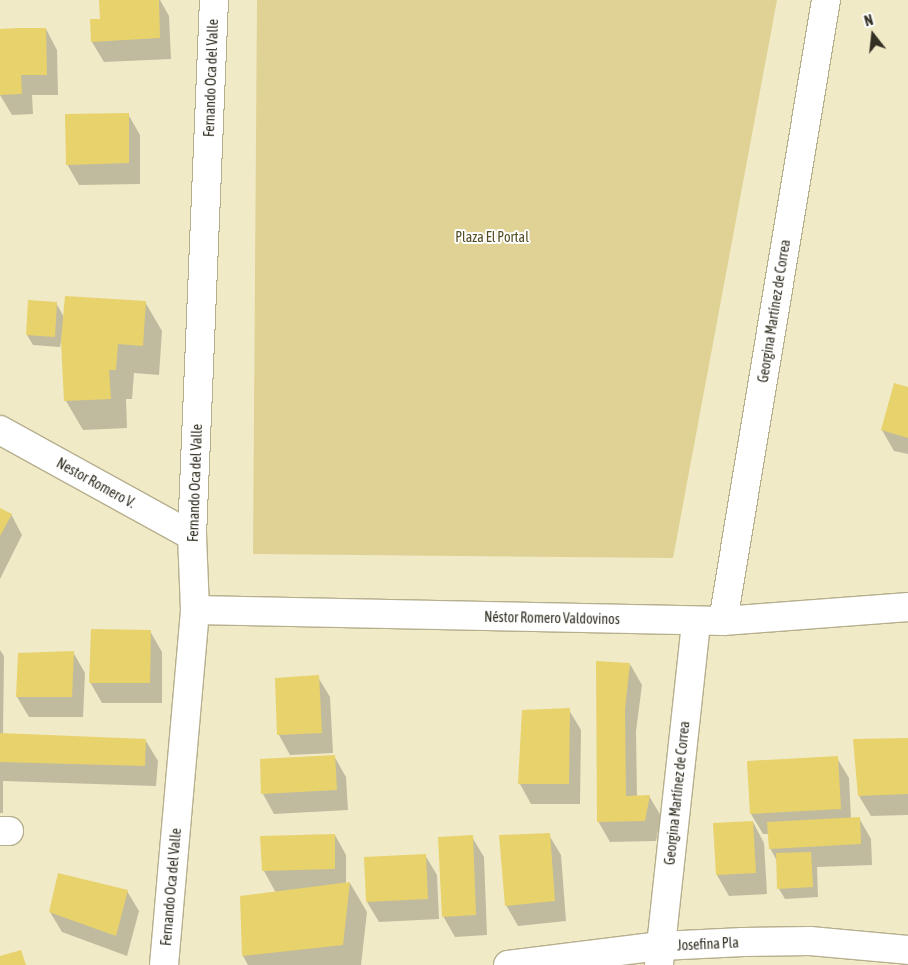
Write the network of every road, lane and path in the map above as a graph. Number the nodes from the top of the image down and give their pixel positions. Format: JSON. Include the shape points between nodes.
{"nodes":[{"id":1,"x":214,"y":0,"type":"edge"},
{"id":2,"x":826,"y":0,"type":"edge"},
{"id":3,"x":0,"y":430,"type":"edge"},
{"id":4,"x":192,"y":536,"type":"junction"},
{"id":5,"x":908,"y":607,"type":"edge"},
{"id":6,"x":195,"y":610,"type":"junction"},
{"id":7,"x":696,"y":621,"type":"junction"},
{"id":8,"x":723,"y":621,"type":"junction"},
{"id":9,"x":908,"y":950,"type":"edge"},
{"id":10,"x":660,"y":956,"type":"edge"},
{"id":11,"x":164,"y":965,"type":"edge"},
{"id":12,"x":508,"y":965,"type":"edge"}],
"edges":[{"from":1,"to":4,"type":"street","name":"Fernando Oca del Valle"},
{"from":2,"to":8,"type":"street","name":"Georgina Martínez de Correa"},
{"from":3,"to":4,"type":"street","name":"Nestor Romero V."},
{"from":4,"to":6,"type":"street","name":"Fernando Oca del Valle"},
{"from":5,"to":8,"type":"street","name":"Néstor Romero Valdovinos"},
{"from":6,"to":7,"type":"street","name":"Néstor Romero Valdovinos"},
{"from":6,"to":11,"type":"street","name":"Fernando Oca del Valle"},
{"from":7,"to":8,"type":"street","name":"Néstor Romero Valdovinos"},
{"from":7,"to":10,"type":"street","name":"Georgina Martínez de Correa"},
{"from":9,"to":10,"type":"street","name":"Josefina Pla","via":[[810,941]]},
{"from":10,"to":12,"type":"street","name":"Josefina Pla"}]}
